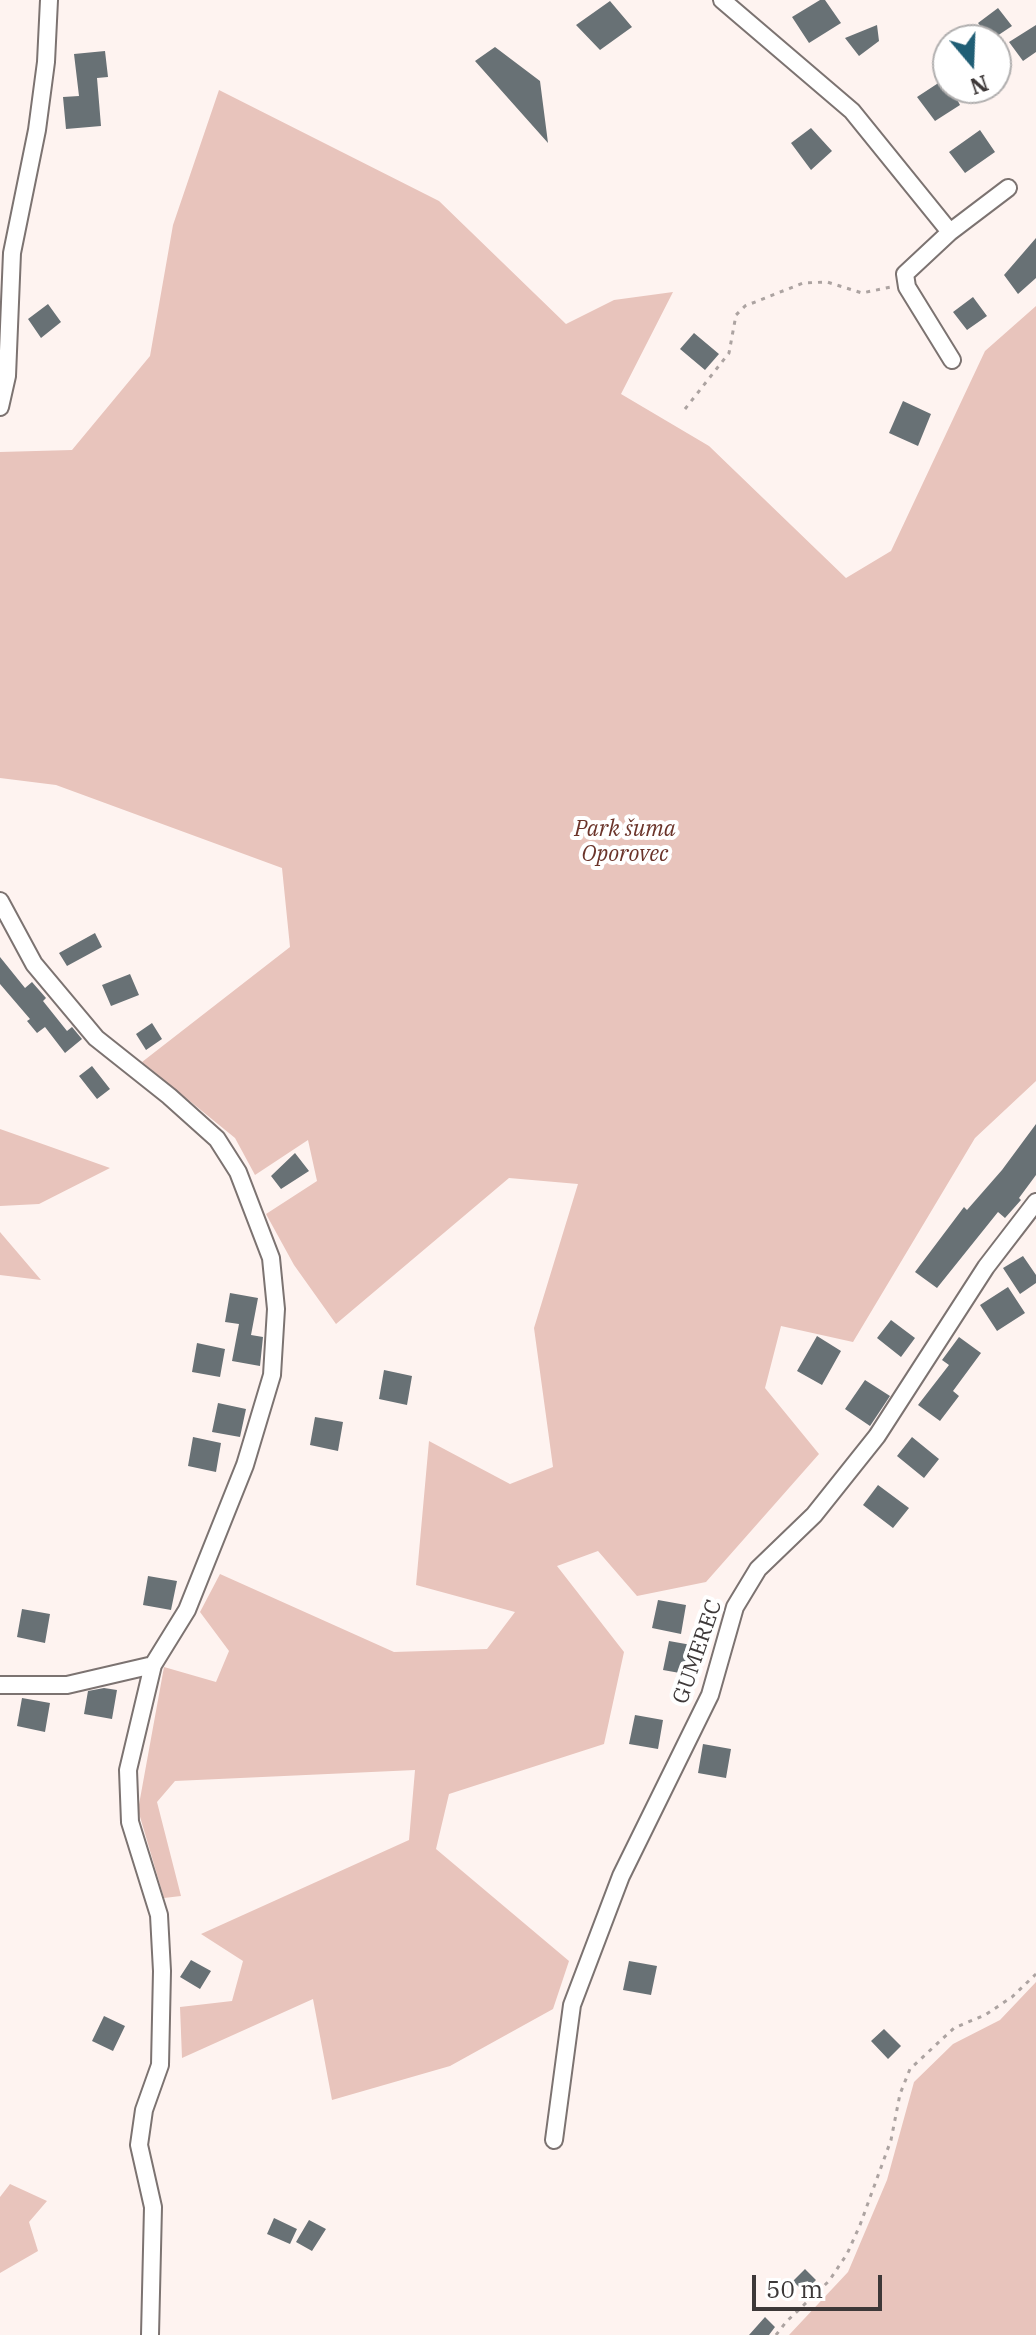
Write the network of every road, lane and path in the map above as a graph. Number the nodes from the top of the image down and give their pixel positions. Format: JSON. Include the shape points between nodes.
{"nodes":[{"id":1,"x":49,"y":0,"type":"edge"},
{"id":2,"x":722,"y":0,"type":"edge"},
{"id":3,"x":1008,"y":188,"type":"dead end"},
{"id":4,"x":950,"y":232,"type":"junction"},
{"id":5,"x":905,"y":274,"type":"junction"},
{"id":6,"x":952,"y":360,"type":"dead end"},
{"id":7,"x":0,"y":407,"type":"edge"},
{"id":8,"x":685,"y":409,"type":"dead end"},
{"id":9,"x":0,"y":901,"type":"edge"},
{"id":10,"x":1036,"y":1202,"type":"edge"},
{"id":11,"x":153,"y":1665,"type":"junction"},
{"id":12,"x":0,"y":1685,"type":"edge"},
{"id":13,"x":1036,"y":1974,"type":"edge"},
{"id":14,"x":554,"y":2140,"type":"dead end"},
{"id":15,"x":150,"y":2335,"type":"edge"},
{"id":16,"x":776,"y":2335,"type":"edge"}],
"edges":[{"from":1,"to":7,"type":"street","via":[[39,117],[12,253],[7,376]]},
{"from":2,"to":4,"type":"street","via":[[852,111]]},
{"from":3,"to":4,"type":"street"},
{"from":4,"to":5,"type":"street"},
{"from":5,"to":6,"type":"street","via":[[907,287]]},
{"from":5,"to":8,"type":"path","via":[[892,287],[873,293],[827,282],[803,283],[745,306],[736,315],[729,353]]},
{"from":9,"to":11,"type":"street","via":[[34,964],[96,1038],[217,1139],[238,1172],[271,1258],[276,1309],[272,1375],[245,1465],[193,1595]]},
{"from":10,"to":14,"type":"street","name":"GUMEREC","via":[[986,1267],[877,1436],[814,1515],[758,1569],[735,1607],[710,1695],[621,1876],[572,2005]]},
{"from":11,"to":12,"type":"street","via":[[67,1685]]},
{"from":11,"to":15,"type":"street","via":[[128,1770],[130,1822],[159,1915],[162,1971],[160,2065],[144,2110],[139,2145],[153,2207]]},
{"from":13,"to":16,"type":"path","via":[[985,2015],[954,2028],[910,2069],[891,2140],[847,2254],[829,2281]]}]}
